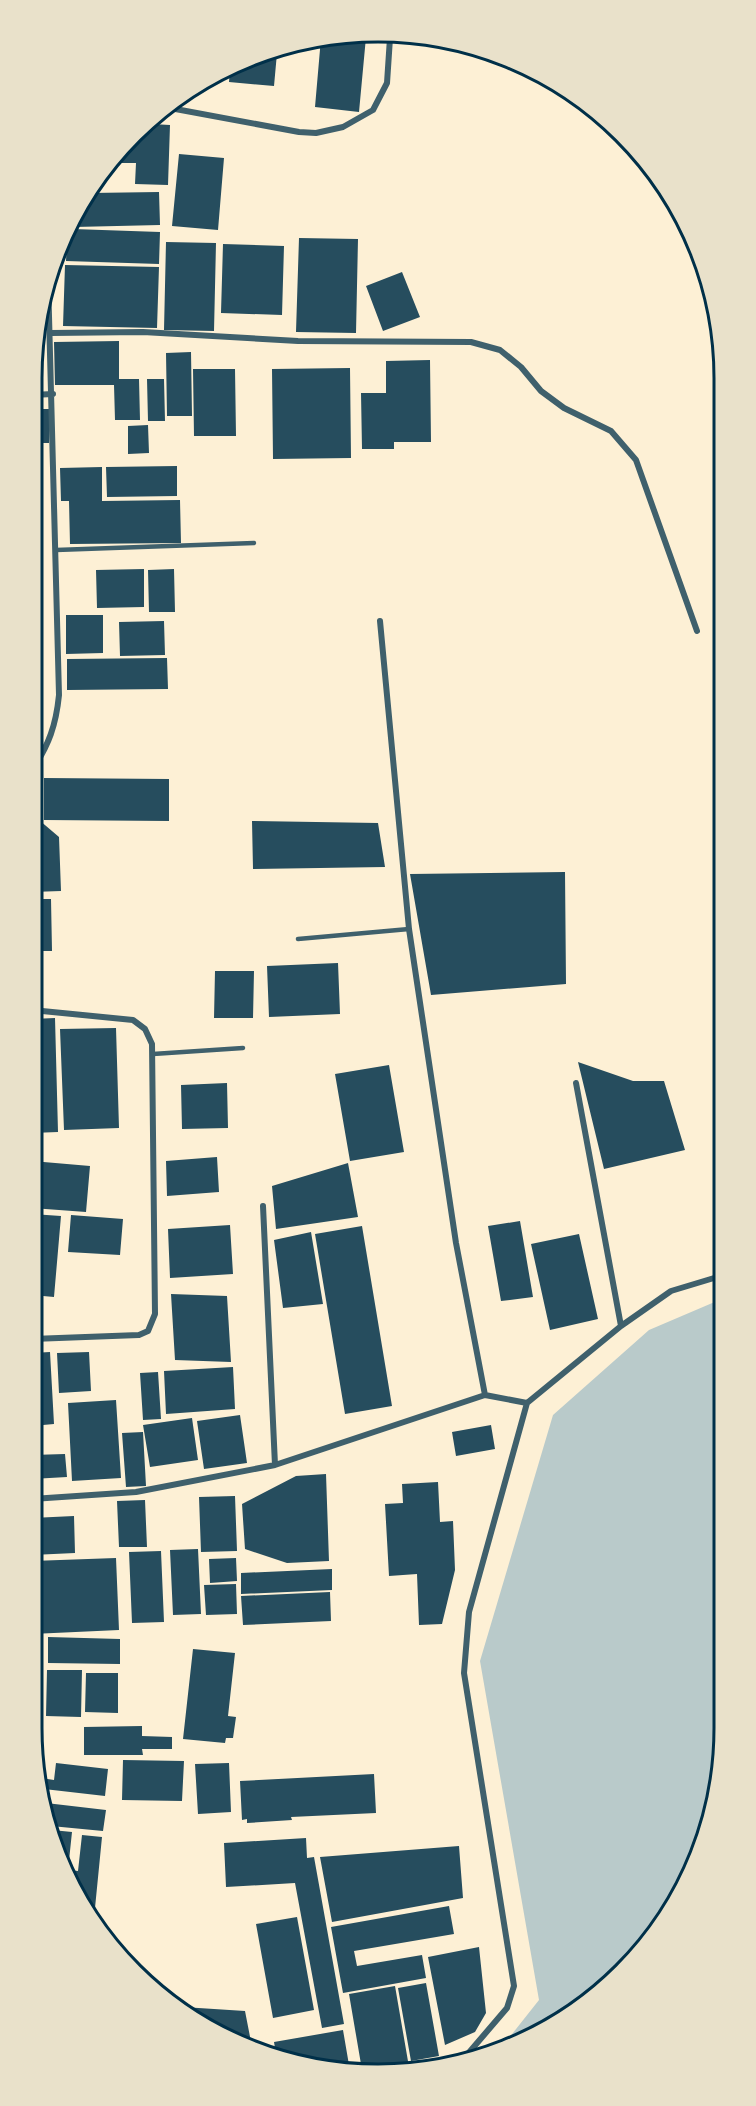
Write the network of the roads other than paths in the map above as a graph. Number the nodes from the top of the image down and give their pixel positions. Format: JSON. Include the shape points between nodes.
{"nodes":[{"id":1,"x":390,"y":43,"type":"edge"},
{"id":2,"x":176,"y":109,"type":"edge"},
{"id":3,"x":50,"y":306,"type":"edge"},
{"id":4,"x":51,"y":333,"type":"junction"},
{"id":5,"x":53,"y":394,"type":"junction"},
{"id":6,"x":42,"y":395,"type":"edge"},
{"id":7,"x":254,"y":543,"type":"dead end"},
{"id":8,"x":56,"y":550,"type":"junction"},
{"id":9,"x":380,"y":621,"type":"dead end"},
{"id":10,"x":697,"y":630,"type":"dead end"},
{"id":11,"x":42,"y":755,"type":"edge"},
{"id":12,"x":409,"y":929,"type":"junction"},
{"id":13,"x":298,"y":939,"type":"dead end"},
{"id":14,"x":42,"y":1011,"type":"edge"},
{"id":15,"x":243,"y":1048,"type":"dead end"},
{"id":16,"x":153,"y":1054,"type":"junction"},
{"id":17,"x":576,"y":1083,"type":"dead end"},
{"id":18,"x":263,"y":1206,"type":"dead end"},
{"id":19,"x":714,"y":1278,"type":"edge"},
{"id":20,"x":621,"y":1326,"type":"junction"},
{"id":21,"x":42,"y":1339,"type":"edge"},
{"id":22,"x":484,"y":1395,"type":"junction"},
{"id":23,"x":527,"y":1404,"type":"junction"},
{"id":24,"x":275,"y":1465,"type":"junction"},
{"id":25,"x":42,"y":1497,"type":"edge"},
{"id":26,"x":470,"y":2051,"type":"edge"}],
"edges":[{"from":1,"to":2,"type":"street","via":[[387,83],[373,110],[344,127],[299,132]]},
{"from":3,"to":4,"type":"street"},
{"from":4,"to":5,"type":"street"},
{"from":4,"to":10,"type":"street","via":[[471,342],[500,350],[564,408],[611,430],[636,460]]},
{"from":5,"to":6,"type":"street"},
{"from":5,"to":8,"type":"street"},
{"from":7,"to":8,"type":"lane"},
{"from":8,"to":11,"type":"street","via":[[59,695],[56,723]]},
{"from":9,"to":12,"type":"street"},
{"from":12,"to":13,"type":"lane"},
{"from":12,"to":22,"type":"street","via":[[456,1243]]},
{"from":14,"to":16,"type":"street","via":[[133,1020],[145,1029]]},
{"from":15,"to":16,"type":"lane"},
{"from":16,"to":21,"type":"street","via":[[155,1314],[151,1325],[139,1335]]},
{"from":17,"to":20,"type":"street"},
{"from":18,"to":24,"type":"street"},
{"from":19,"to":20,"type":"street","via":[[671,1291]]},
{"from":20,"to":23,"type":"street"},
{"from":22,"to":23,"type":"street"},
{"from":22,"to":24,"type":"street"},
{"from":23,"to":26,"type":"street","via":[[469,1612],[464,1673],[514,1986],[507,2008]]},
{"from":24,"to":25,"type":"street","via":[[136,1492]]}]}
